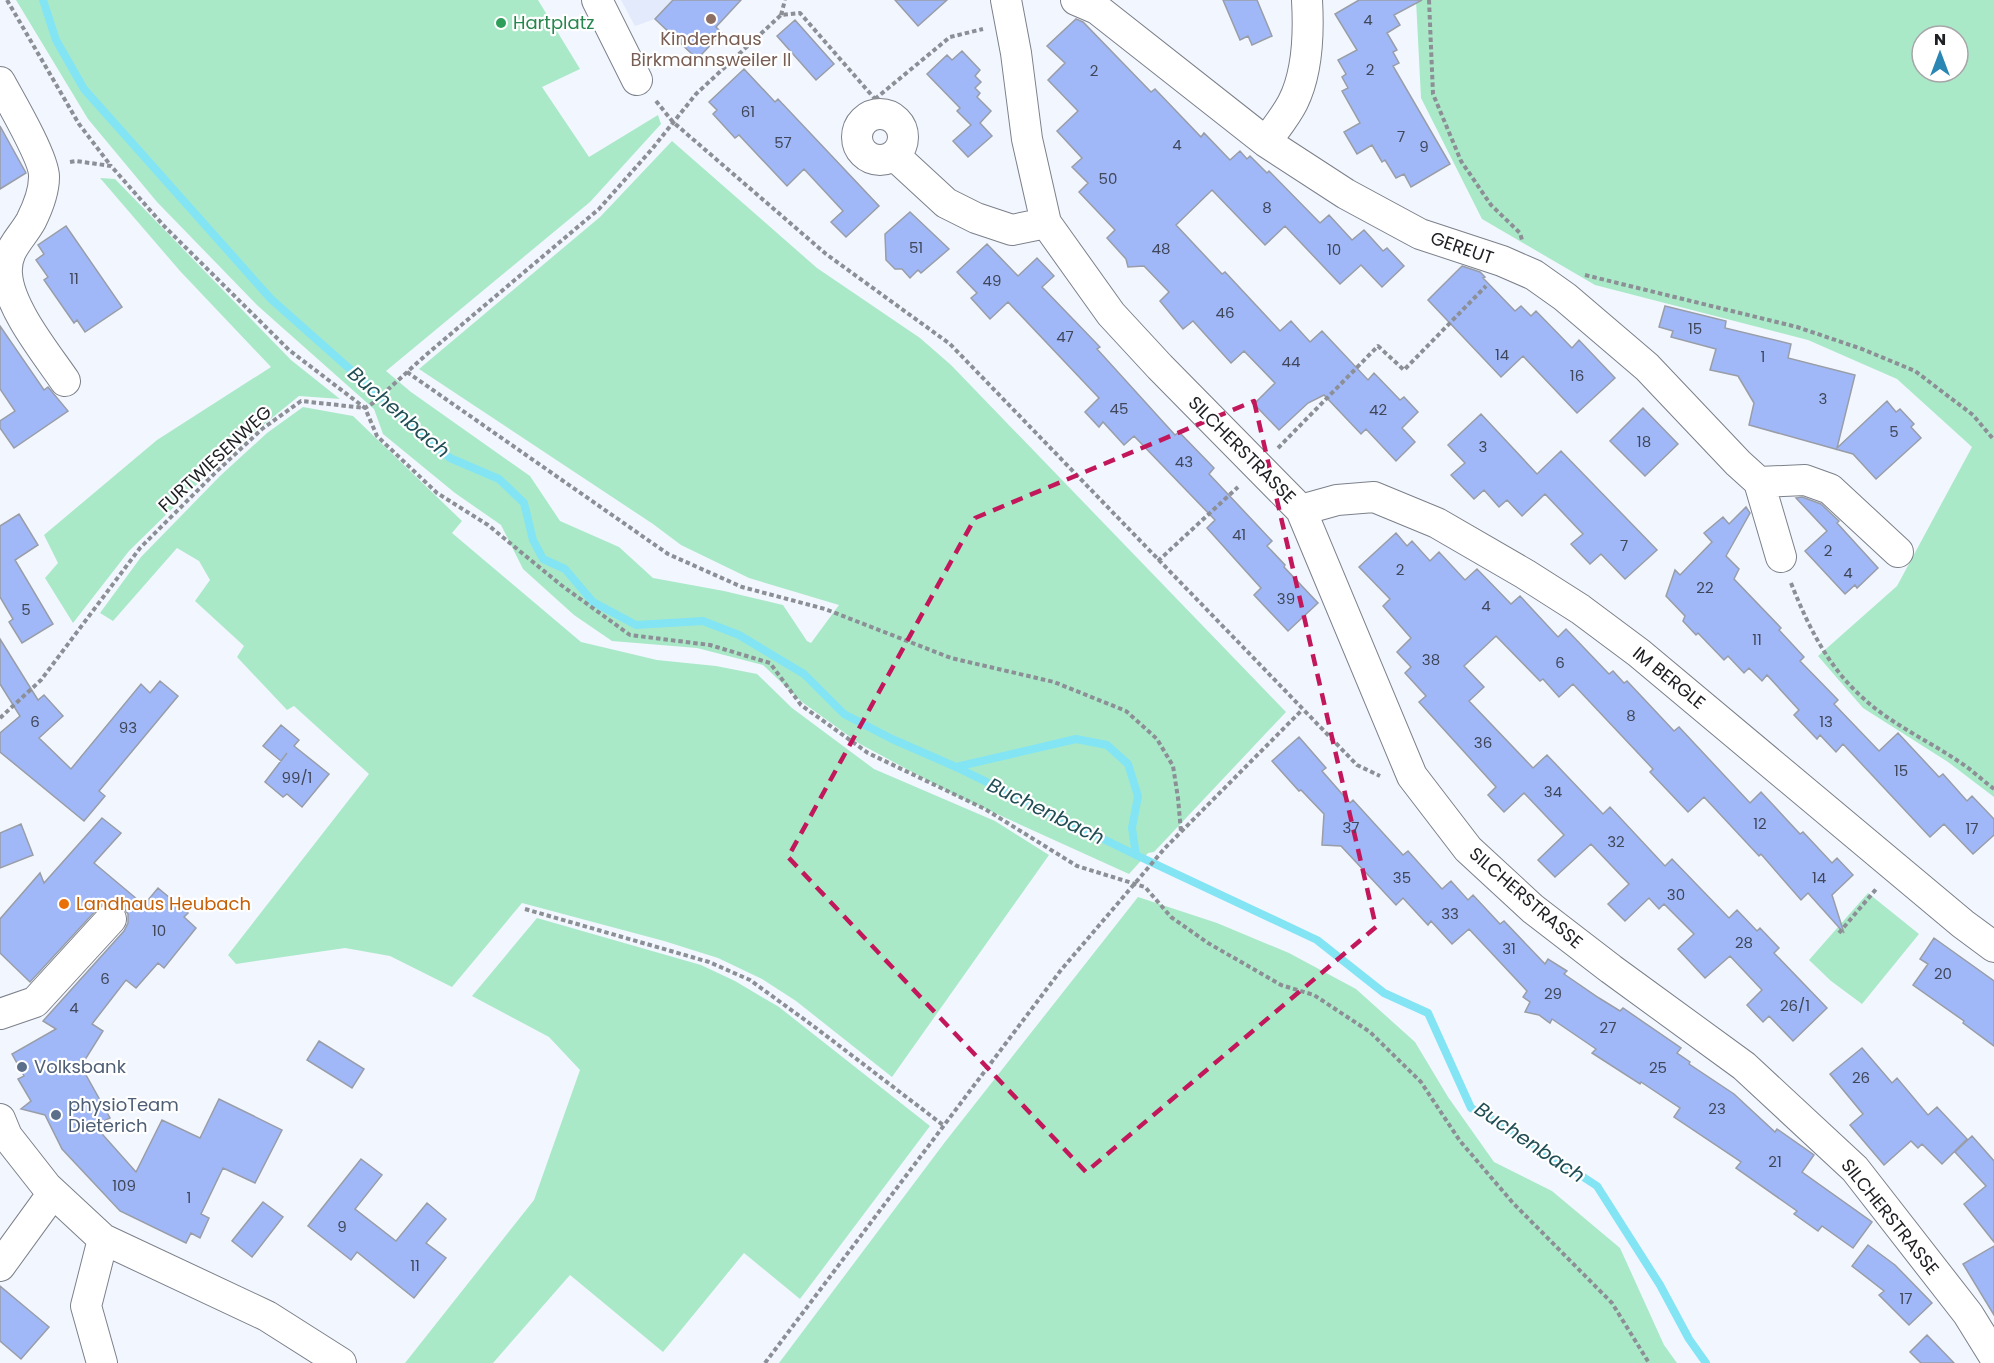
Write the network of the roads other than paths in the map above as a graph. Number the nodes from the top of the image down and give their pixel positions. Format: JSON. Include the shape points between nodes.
{"nodes":[{"id":1,"x":597,"y":0,"type":"edge"},
{"id":2,"x":1076,"y":0,"type":"edge"},
{"id":3,"x":1308,"y":0,"type":"edge"},
{"id":4,"x":1009,"y":11,"type":"edge"},
{"id":5,"x":637,"y":80,"type":"road end"},
{"id":6,"x":0,"y":82,"type":"edge"},
{"id":7,"x":877,"y":107,"type":"road end"},
{"id":8,"x":1266,"y":142,"type":"junction"},
{"id":9,"x":1046,"y":223,"type":"junction"},
{"id":10,"x":3,"y":273,"type":"edge"},
{"id":11,"x":11,"y":319,"type":"edge"},
{"id":12,"x":65,"y":381,"type":"dead end"},
{"id":13,"x":1759,"y":482,"type":"junction"},
{"id":14,"x":1301,"y":510,"type":"junction"},
{"id":15,"x":1898,"y":552,"type":"dead end"},
{"id":16,"x":1781,"y":557,"type":"road end"},
{"id":17,"x":111,"y":919,"type":"dead end"},
{"id":18,"x":1994,"y":947,"type":"edge"},
{"id":19,"x":0,"y":1014,"type":"edge"},
{"id":20,"x":2,"y":1131,"type":"edge"},
{"id":21,"x":53,"y":1193,"type":"junction"},
{"id":22,"x":102,"y":1239,"type":"junction"},
{"id":23,"x":0,"y":1266,"type":"edge"},
{"id":24,"x":1994,"y":1356,"type":"edge"},
{"id":25,"x":102,"y":1363,"type":"edge"},
{"id":26,"x":341,"y":1363,"type":"edge"}],
"edges":[{"from":1,"to":5,"type":"street"},
{"from":2,"to":8,"type":"street","name":"GEREUT","via":[[1097,9]]},
{"from":3,"to":8,"type":"street","via":[[1304,71],[1293,102]]},
{"from":4,"to":9,"type":"street","name":"SILCHERSTRASSE","via":[[1027,139]]},
{"from":6,"to":10,"type":"street","via":[[40,159],[44,177],[30,221],[11,248]]},
{"from":7,"to":9,"type":"street","via":[[856,133],[859,149],[871,159],[895,156],[946,203],[976,218],[1012,230]]},
{"from":8,"to":13,"type":"street","name":"GEREUT","via":[[1346,194],[1420,234],[1534,275],[1647,367]]},
{"from":9,"to":14,"type":"street","name":"SILCHERSTRASSE","via":[[1111,314]]},
{"from":10,"to":11,"type":"street","via":[[10,293]]},
{"from":11,"to":12,"type":"street"},
{"from":13,"to":15,"type":"street","via":[[1805,480],[1830,489]]},
{"from":13,"to":16,"type":"street"},
{"from":14,"to":18,"type":"street","name":"IM BERGLE","via":[[1337,500],[1374,497],[1437,523],[1525,573],[1639,653]]},
{"from":14,"to":24,"type":"street","name":"SILCHERSTRASSE","via":[[1412,776],[1468,849],[1533,909],[1744,1066],[1855,1169],[1968,1314]]},
{"from":17,"to":19,"type":"street","via":[[35,1002]]},
{"from":20,"to":21,"type":"street"},
{"from":21,"to":22,"type":"street"},
{"from":21,"to":23,"type":"street"},
{"from":22,"to":25,"type":"street","via":[[86,1306]]},
{"from":22,"to":26,"type":"street","via":[[267,1316]]}]}
